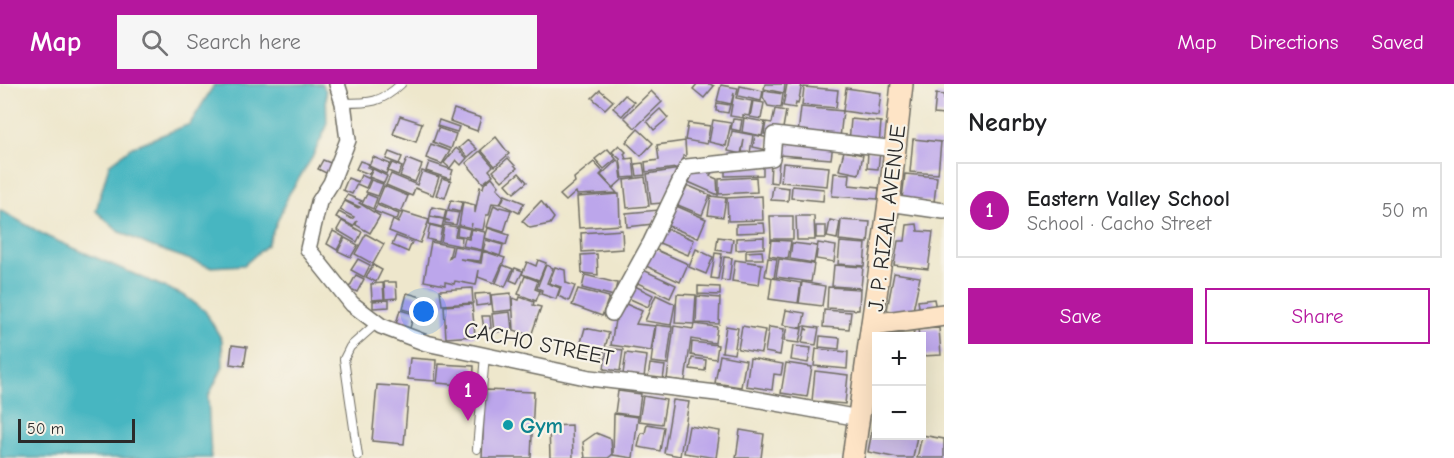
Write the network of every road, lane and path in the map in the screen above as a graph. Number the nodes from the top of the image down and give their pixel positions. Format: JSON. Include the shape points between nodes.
{"nodes":[{"id":1,"x":337,"y":84,"type":"edge"},
{"id":2,"x":401,"y":84,"type":"edge"},
{"id":3,"x":902,"y":84,"type":"edge"},
{"id":4,"x":344,"y":103,"type":"junction"},
{"id":5,"x":896,"y":149,"type":"junction"},
{"id":6,"x":889,"y":203,"type":"junction"},
{"id":7,"x":944,"y":211,"type":"edge"},
{"id":8,"x":612,"y":313,"type":"dead end"},
{"id":9,"x":944,"y":315,"type":"edge"},
{"id":10,"x":376,"y":322,"type":"junction"},
{"id":11,"x":872,"y":325,"type":"junction"},
{"id":12,"x":485,"y":356,"type":"junction"},
{"id":13,"x":859,"y":418,"type":"junction"},
{"id":14,"x":477,"y":449,"type":"dead end"},
{"id":15,"x":358,"y":456,"type":"dead end"},
{"id":16,"x":853,"y":458,"type":"edge"}],
"edges":[{"from":1,"to":4,"type":"street"},
{"from":2,"to":4,"type":"lane","via":[[388,96],[371,103]]},
{"from":3,"to":5,"type":"main road","name":"J. P. RIZAL AVENUE"},
{"from":4,"to":10,"type":"street","name":"CACHO STREET","via":[[348,140],[319,202],[308,249],[352,304]]},
{"from":5,"to":6,"type":"main road","name":"J. P. RIZAL AVENUE"},
{"from":5,"to":8,"type":"street","via":[[774,135],[771,158],[687,167]]},
{"from":6,"to":7,"type":"street"},
{"from":6,"to":11,"type":"main road","name":"J. P. RIZAL AVENUE"},
{"from":9,"to":11,"type":"main road"},
{"from":10,"to":12,"type":"street","name":"CACHO STREET","via":[[426,343]]},
{"from":10,"to":15,"type":"lane","via":[[350,347],[344,359]]},
{"from":11,"to":13,"type":"main road","name":"J. P. RIZAL AVENUE"},
{"from":12,"to":13,"type":"street","name":"CACHO STREET","via":[[590,378],[733,395]]},
{"from":12,"to":14,"type":"lane"},
{"from":13,"to":16,"type":"main road","name":"J. P. RIZAL AVENUE"}]}
